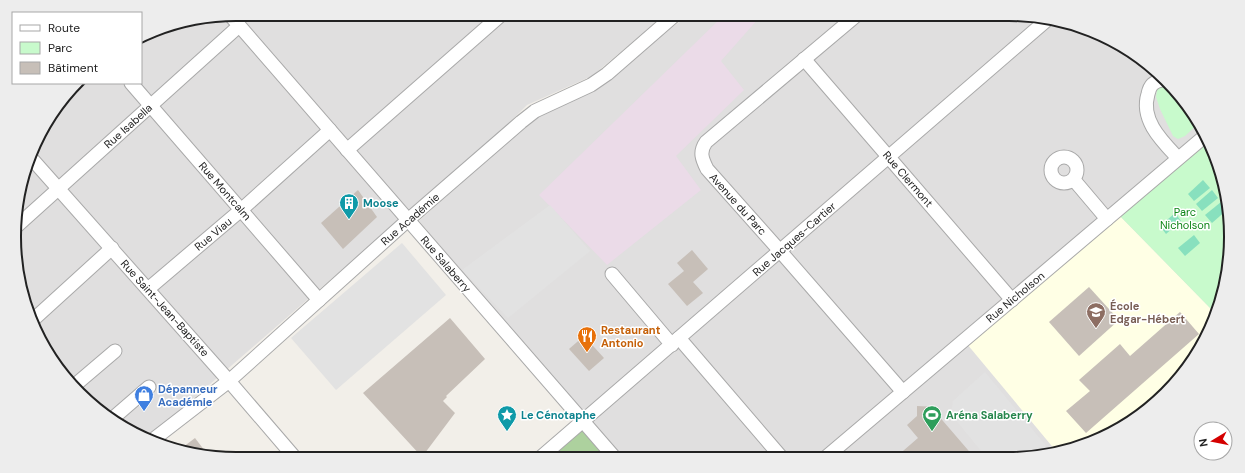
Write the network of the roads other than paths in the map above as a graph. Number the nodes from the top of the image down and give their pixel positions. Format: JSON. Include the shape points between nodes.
{"nodes":[{"id":1,"x":235,"y":21,"type":"edge"},
{"id":2,"x":494,"y":21,"type":"edge"},
{"id":3,"x":668,"y":21,"type":"edge"},
{"id":4,"x":850,"y":21,"type":"edge"},
{"id":5,"x":1042,"y":24,"type":"edge"},
{"id":6,"x":239,"y":26,"type":"junction"},
{"id":7,"x":804,"y":59,"type":"junction"},
{"id":8,"x":1158,"y":81,"type":"edge"},
{"id":9,"x":132,"y":84,"type":"edge"},
{"id":10,"x":150,"y":106,"type":"junction"},
{"id":11,"x":330,"y":130,"type":"junction"},
{"id":12,"x":1201,"y":139,"type":"edge"},
{"id":13,"x":347,"y":150,"type":"junction"},
{"id":14,"x":888,"y":157,"type":"junction"},
{"id":15,"x":1178,"y":158,"type":"junction"},
{"id":16,"x":34,"y":161,"type":"edge"},
{"id":17,"x":1074,"y":180,"type":"dead end"},
{"id":18,"x":58,"y":188,"type":"junction"},
{"id":19,"x":242,"y":210,"type":"junction"},
{"id":20,"x":1107,"y":219,"type":"junction"},
{"id":21,"x":408,"y":220,"type":"junction"},
{"id":22,"x":21,"y":221,"type":"edge"},
{"id":23,"x":112,"y":248,"type":"junction"},
{"id":24,"x":780,"y":251,"type":"junction"},
{"id":25,"x":612,"y":274,"type":"dead end"},
{"id":26,"x":148,"y":289,"type":"junction"},
{"id":27,"x":319,"y":300,"type":"junction"},
{"id":28,"x":1012,"y":300,"type":"junction"},
{"id":29,"x":36,"y":317,"type":"edge"},
{"id":30,"x":675,"y":341,"type":"junction"},
{"id":31,"x":115,"y":351,"type":"dead end"},
{"id":32,"x":229,"y":381,"type":"junction"},
{"id":33,"x":78,"y":383,"type":"edge"},
{"id":34,"x":149,"y":387,"type":"dead end"},
{"id":35,"x":902,"y":392,"type":"junction"},
{"id":36,"x":116,"y":415,"type":"edge"},
{"id":37,"x":583,"y":421,"type":"junction"},
{"id":38,"x":157,"y":437,"type":"edge"},
{"id":39,"x":290,"y":452,"type":"edge"},
{"id":40,"x":547,"y":452,"type":"edge"},
{"id":41,"x":610,"y":452,"type":"edge"},
{"id":42,"x":777,"y":452,"type":"edge"},
{"id":43,"x":833,"y":452,"type":"edge"}],
"edges":[{"from":1,"to":6,"type":"street","name":"Rue Salaberry"},
{"from":2,"to":13,"type":"street"},
{"from":3,"to":21,"type":"street","name":"Rue Académie","via":[[591,85],[536,110]]},
{"from":4,"to":7,"type":"street","name":"Avenue du Parc"},
{"from":5,"to":14,"type":"street","name":"Rue Jacques-Cartier"},
{"from":6,"to":10,"type":"street","name":"Rue Isabella"},
{"from":6,"to":11,"type":"street","name":"Rue Salaberry"},
{"from":7,"to":14,"type":"street","name":"Rue Clermont"},
{"from":7,"to":24,"type":"street","name":"Avenue du Parc","via":[[702,148],[702,160],[707,169]]},
{"from":8,"to":15,"type":"street","via":[[1150,87],[1146,100],[1148,115],[1153,128]]},
{"from":9,"to":10,"type":"street","name":"Rue Montcalm"},
{"from":10,"to":18,"type":"street","name":"Rue Isabella"},
{"from":10,"to":19,"type":"street","name":"Rue Montcalm"},
{"from":11,"to":13,"type":"street","name":"Rue Salaberry"},
{"from":11,"to":19,"type":"street","name":"Rue Viau"},
{"from":12,"to":15,"type":"street","name":"Rue Nicholson"},
{"from":13,"to":21,"type":"street","name":"Rue Salaberry"},
{"from":14,"to":24,"type":"street","name":"Rue Jacques-Cartier"},
{"from":14,"to":28,"type":"street","name":"Rue Clermont"},
{"from":15,"to":20,"type":"street","name":"Rue Nicholson"},
{"from":16,"to":18,"type":"street","name":"Rue Saint-Jean-Baptiste"},
{"from":17,"to":20,"type":"street"},
{"from":18,"to":22,"type":"street","name":"Rue Isabella"},
{"from":18,"to":23,"type":"street","name":"Rue Saint-Jean-Baptiste"},
{"from":19,"to":26,"type":"street","name":"Rue Viau"},
{"from":19,"to":27,"type":"street","name":"Rue Montcalm"},
{"from":20,"to":28,"type":"street","name":"Rue Nicholson"},
{"from":21,"to":27,"type":"street","name":"Rue Académie"},
{"from":21,"to":37,"type":"street","name":"Rue Salaberry"},
{"from":23,"to":26,"type":"street","name":"Rue Saint-Jean-Baptiste"},
{"from":23,"to":29,"type":"street"},
{"from":24,"to":30,"type":"street","name":"Rue Jacques-Cartier"},
{"from":24,"to":35,"type":"street","name":"Avenue du Parc"},
{"from":25,"to":30,"type":"street"},
{"from":26,"to":32,"type":"street","name":"Rue Saint-Jean-Baptiste"},
{"from":27,"to":32,"type":"street","name":"Rue Académie"},
{"from":28,"to":35,"type":"street","name":"Rue Nicholson"},
{"from":30,"to":37,"type":"street","name":"Rue Jacques-Cartier"},
{"from":30,"to":42,"type":"street"},
{"from":31,"to":33,"type":"street"},
{"from":32,"to":38,"type":"street","name":"Rue Académie"},
{"from":32,"to":39,"type":"street","name":"Rue Saint-Jean-Baptiste"},
{"from":34,"to":36,"type":"street"},
{"from":35,"to":43,"type":"street","name":"Rue Nicholson"},
{"from":37,"to":40,"type":"street","name":"Rue Jacques-Cartier"},
{"from":37,"to":41,"type":"street","name":"Rue Salaberry"}]}
